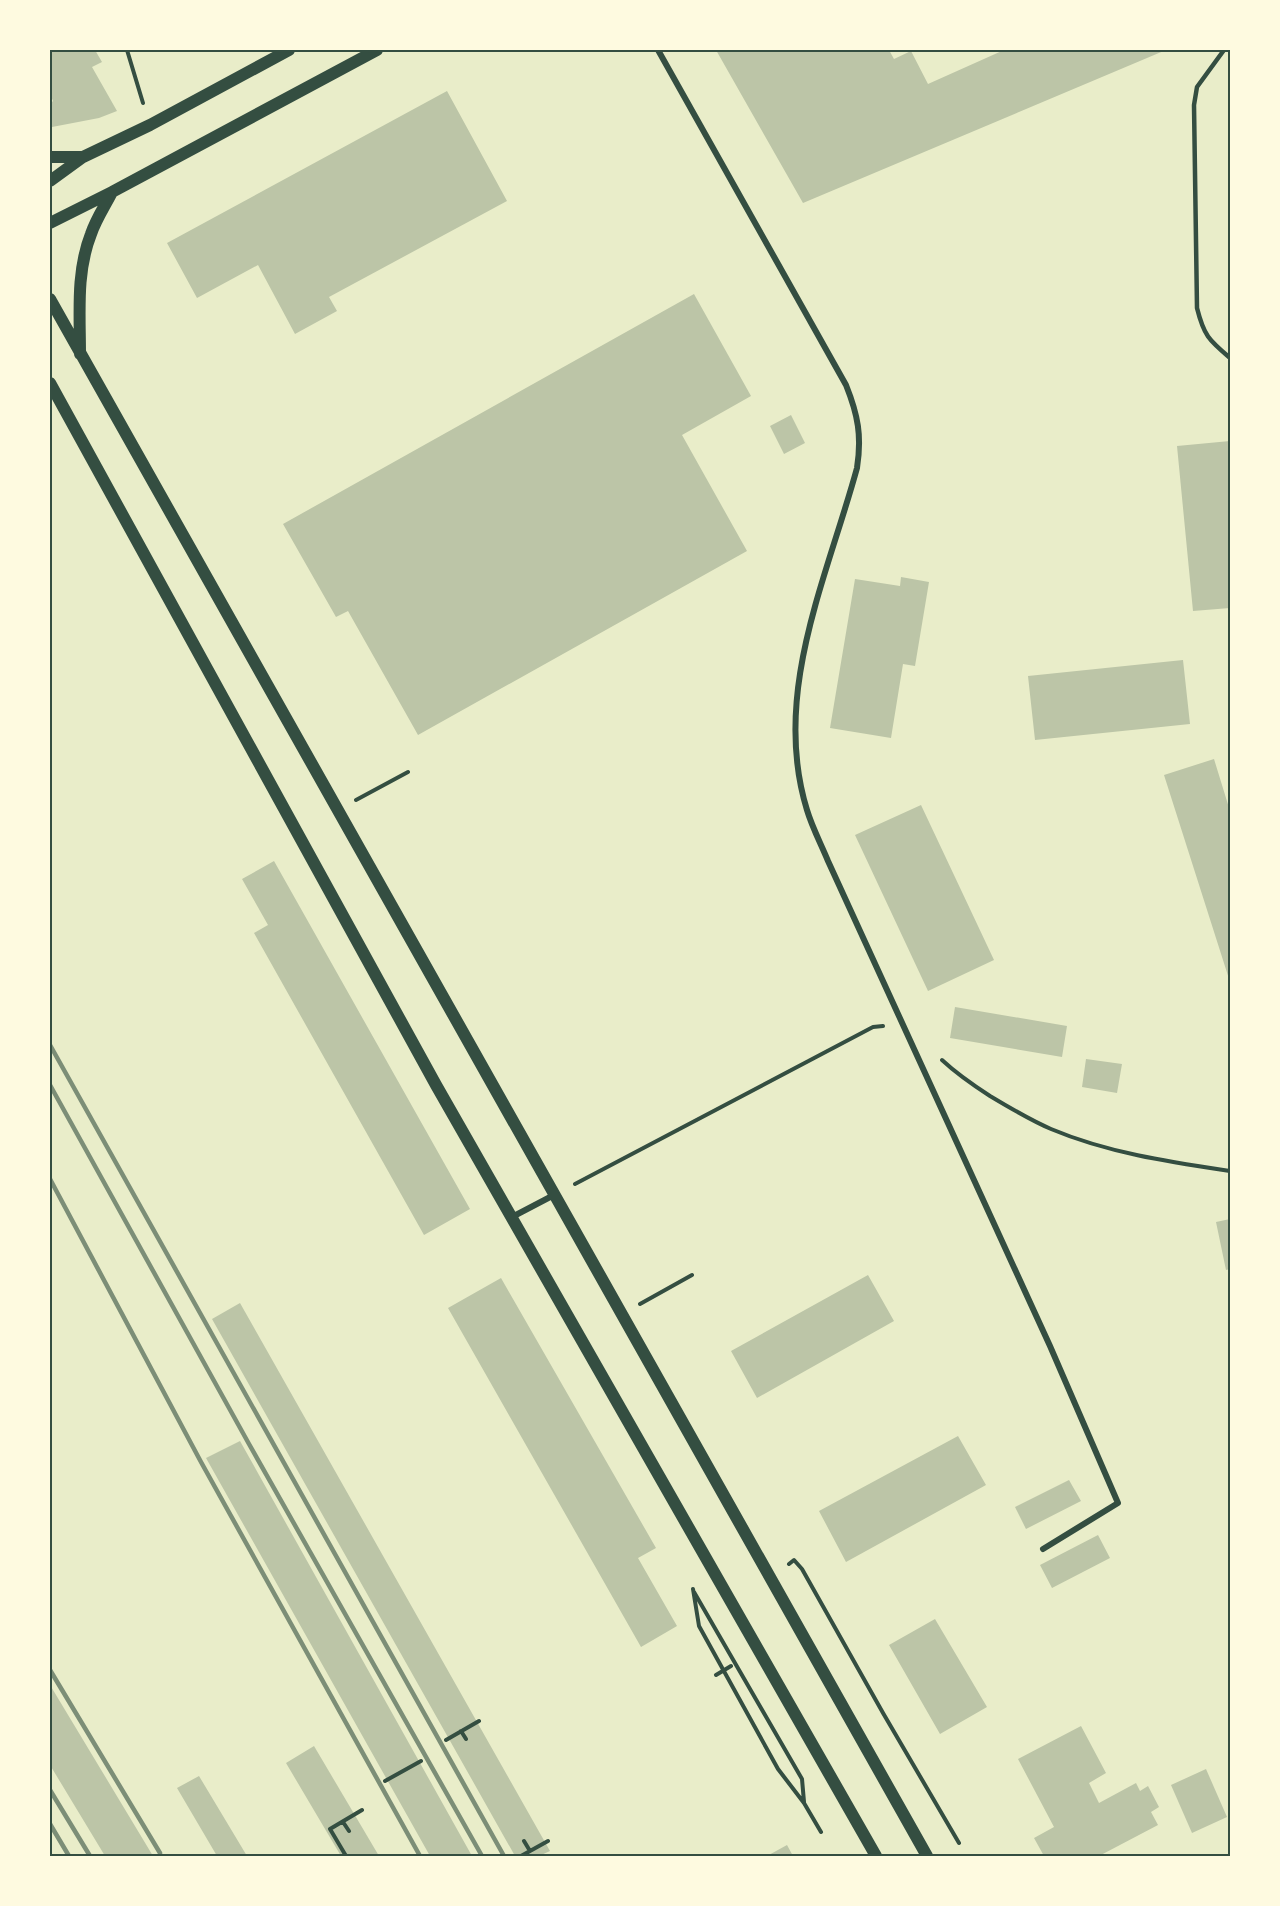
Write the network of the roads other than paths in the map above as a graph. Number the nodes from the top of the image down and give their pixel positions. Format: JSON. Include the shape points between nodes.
{"nodes":[{"id":1,"x":288,"y":50,"type":"edge"},
{"id":2,"x":377,"y":50,"type":"edge"},
{"id":3,"x":658,"y":50,"type":"edge"},
{"id":4,"x":1224,"y":50,"type":"edge"},
{"id":5,"x":50,"y":157,"type":"edge"},
{"id":6,"x":83,"y":158,"type":"junction"},
{"id":7,"x":50,"y":181,"type":"edge"},
{"id":8,"x":112,"y":192,"type":"junction"},
{"id":9,"x":50,"y":223,"type":"edge"},
{"id":10,"x":50,"y":299,"type":"edge"},
{"id":11,"x":80,"y":355,"type":"junction"},
{"id":12,"x":1230,"y":358,"type":"edge"},
{"id":13,"x":50,"y":383,"type":"edge"},
{"id":14,"x":554,"y":1195,"type":"junction"},
{"id":15,"x":512,"y":1217,"type":"junction"},
{"id":16,"x":1043,"y":1549,"type":"dead end"},
{"id":17,"x":876,"y":1857,"type":"edge"},
{"id":18,"x":927,"y":1857,"type":"edge"}],
"edges":[{"from":1,"to":6,"type":"main road"},
{"from":2,"to":8,"type":"main road"},
{"from":3,"to":16,"type":"street","via":[[856,410],[860,446],[856,468],[804,647],[795,744],[807,810],[1119,1503]]},
{"from":4,"to":12,"type":"lane","via":[[1197,87],[1194,105],[1197,308],[1203,330]]},
{"from":5,"to":6,"type":"main road"},
{"from":6,"to":7,"type":"main road"},
{"from":8,"to":9,"type":"main road"},
{"from":8,"to":11,"type":"main road","via":[[84,255],[79,295]]},
{"from":10,"to":11,"type":"main road"},
{"from":11,"to":14,"type":"main road"},
{"from":13,"to":15,"type":"main road"},
{"from":14,"to":15,"type":"street"},
{"from":14,"to":18,"type":"main road"},
{"from":15,"to":17,"type":"main road"}]}
